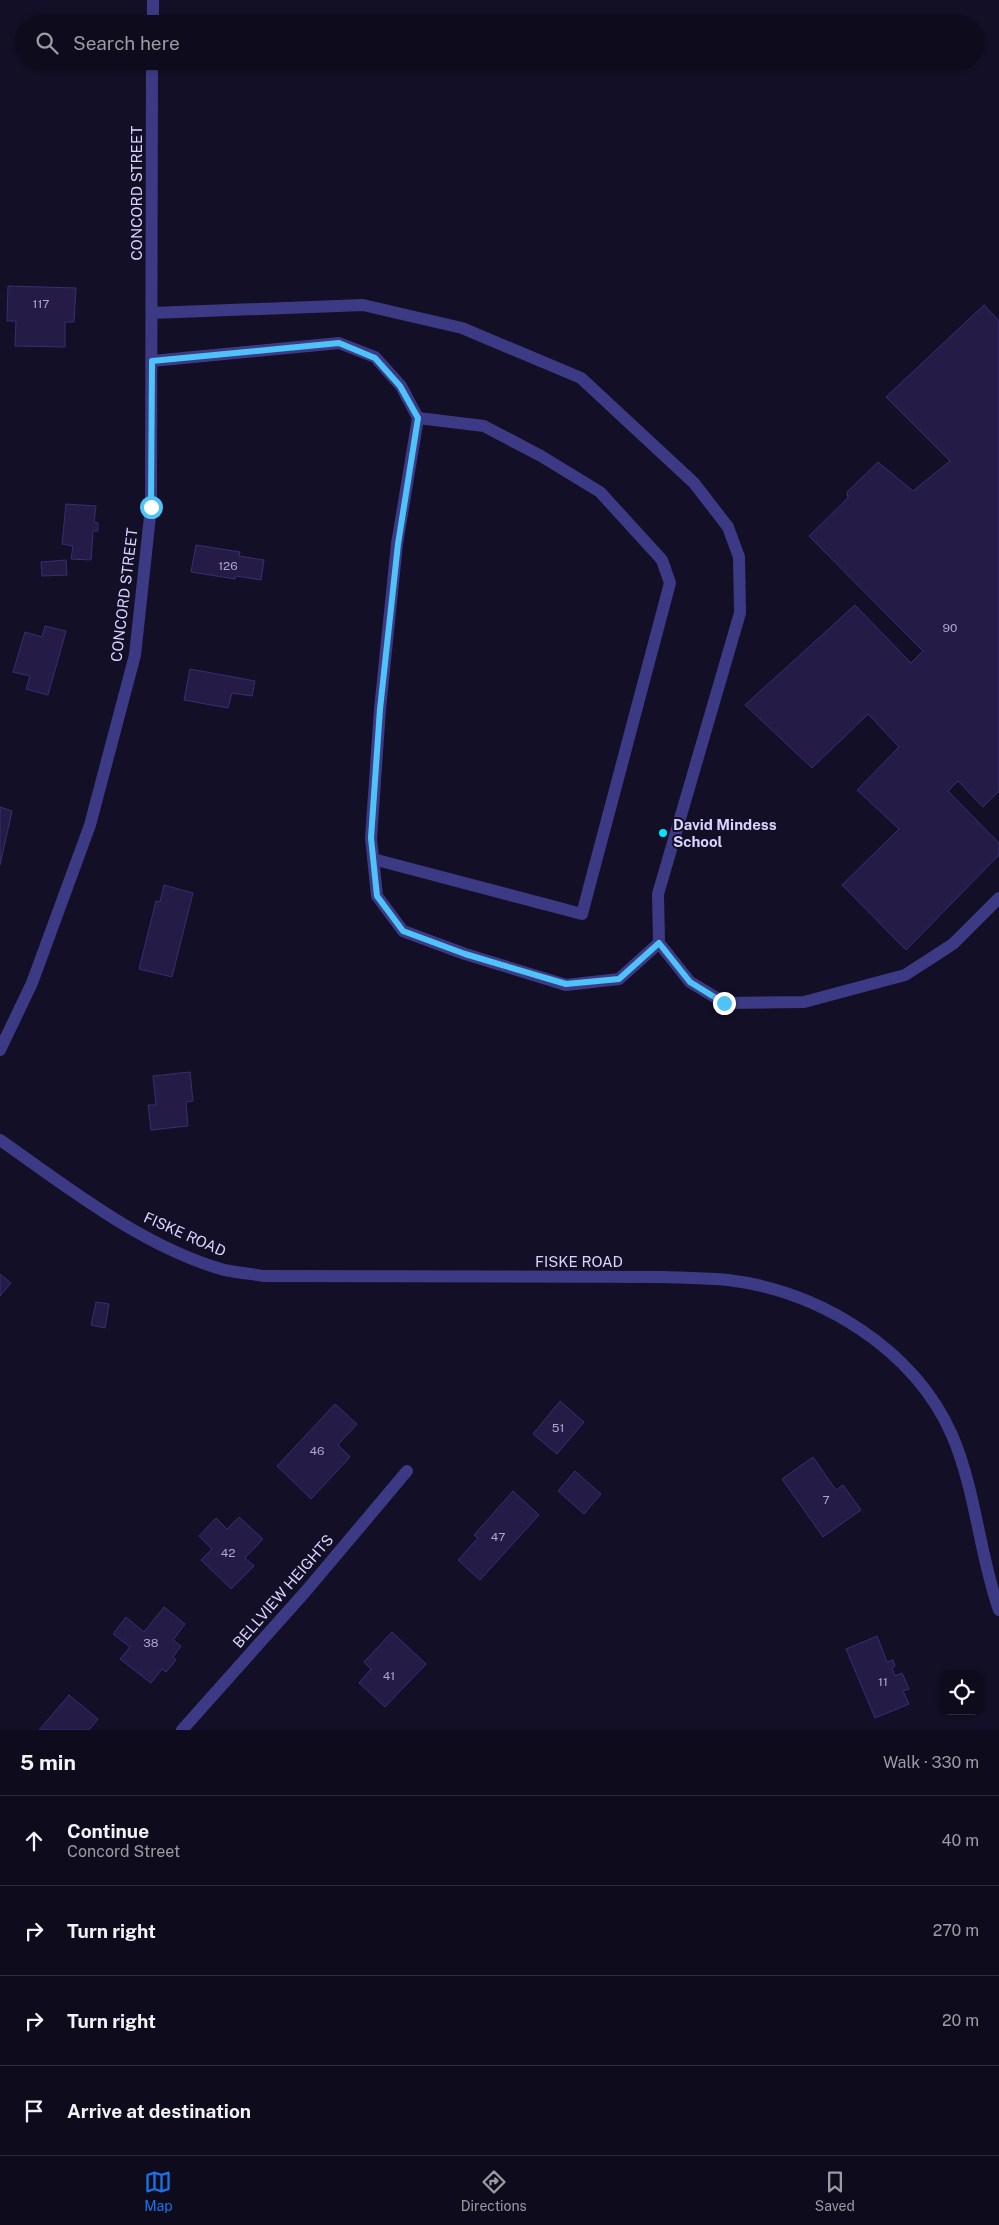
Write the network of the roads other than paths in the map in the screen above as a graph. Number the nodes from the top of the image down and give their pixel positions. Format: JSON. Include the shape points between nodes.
{"nodes":[{"id":1,"x":153,"y":0,"type":"edge"},
{"id":2,"x":152,"y":15,"type":"edge"},
{"id":3,"x":152,"y":70,"type":"edge"},
{"id":4,"x":152,"y":313,"type":"junction"},
{"id":5,"x":152,"y":361,"type":"junction"},
{"id":6,"x":418,"y":418,"type":"junction"},
{"id":7,"x":373,"y":859,"type":"junction"},
{"id":8,"x":999,"y":898,"type":"edge"},
{"id":9,"x":659,"y":943,"type":"junction"},
{"id":10,"x":0,"y":1050,"type":"edge"},
{"id":11,"x":0,"y":1140,"type":"edge"},
{"id":12,"x":406,"y":1471,"type":"dead end"},
{"id":13,"x":996,"y":1593,"type":"edge"},
{"id":14,"x":999,"y":1610,"type":"edge"},
{"id":15,"x":182,"y":1730,"type":"edge"}],
"edges":[{"from":1,"to":2,"type":"street"},
{"from":3,"to":4,"type":"street","name":"CONCORD STREET"},
{"from":4,"to":5,"type":"street","name":"CONCORD STREET"},
{"from":4,"to":9,"type":"street","via":[[363,305],[462,328],[581,378],[694,484],[728,527],[739,557],[740,613],[658,894]]},
{"from":5,"to":6,"type":"street","via":[[339,343],[375,358],[400,386]]},
{"from":5,"to":10,"type":"street","name":"CONCORD STREET","via":[[151,507],[135,655],[90,825],[32,983]]},
{"from":6,"to":7,"type":"street","via":[[398,544],[380,709],[371,838]]},
{"from":6,"to":7,"type":"street","via":[[484,426],[542,456],[600,492],[662,560],[670,583],[582,914]]},
{"from":7,"to":9,"type":"street","via":[[377,896],[403,931],[465,954],[566,984],[619,979]]},
{"from":8,"to":9,"type":"street","via":[[953,944],[905,975],[804,1002],[724,1003],[690,982]]},
{"from":11,"to":13,"type":"street","name":"FISKE ROAD","via":[[106,1214],[178,1252],[222,1269],[263,1276],[728,1280],[775,1290],[821,1307],[856,1326],[896,1359],[928,1394],[952,1435]]},
{"from":12,"to":15,"type":"street","name":"BELLVIEW HEIGHTS","via":[[306,1591]]},
{"from":13,"to":14,"type":"street","name":"FISKE ROAD"}]}
